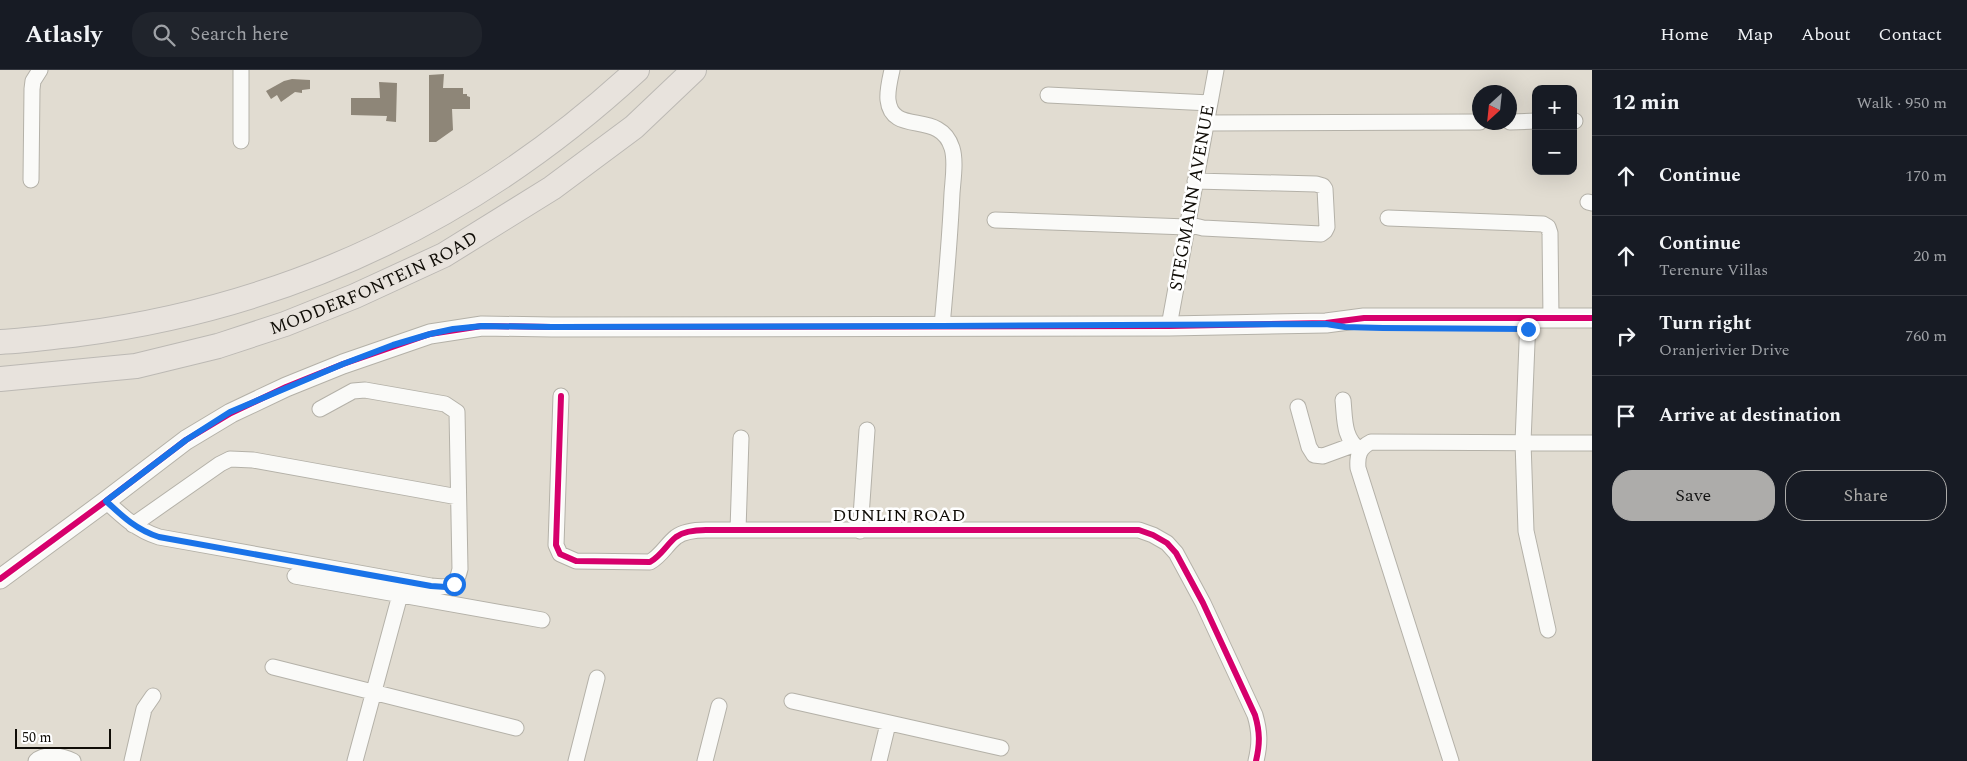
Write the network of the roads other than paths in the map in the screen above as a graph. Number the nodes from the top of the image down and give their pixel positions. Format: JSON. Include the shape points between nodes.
{"nodes":[{"id":1,"x":40,"y":70,"type":"edge"},
{"id":2,"x":241,"y":70,"type":"edge"},
{"id":3,"x":637,"y":70,"type":"edge"},
{"id":4,"x":694,"y":70,"type":"edge"},
{"id":5,"x":892,"y":70,"type":"edge"},
{"id":6,"x":1216,"y":70,"type":"edge"},
{"id":7,"x":1048,"y":95,"type":"dead end"},
{"id":8,"x":1210,"y":103,"type":"junction"},
{"id":9,"x":1532,"y":121,"type":"edge"},
{"id":10,"x":1472,"y":122,"type":"edge"},
{"id":11,"x":1517,"y":122,"type":"edge"},
{"id":12,"x":1206,"y":123,"type":"junction"},
{"id":13,"x":241,"y":141,"type":"dead end"},
{"id":14,"x":31,"y":180,"type":"dead end"},
{"id":15,"x":1195,"y":181,"type":"junction"},
{"id":16,"x":1388,"y":218,"type":"dead end"},
{"id":17,"x":995,"y":220,"type":"dead end"},
{"id":18,"x":1187,"y":226,"type":"junction"},
{"id":19,"x":1551,"y":318,"type":"junction"},
{"id":20,"x":1592,"y":318,"type":"edge"},
{"id":21,"x":1528,"y":324,"type":"junction"},
{"id":22,"x":942,"y":326,"type":"junction"},
{"id":23,"x":1169,"y":326,"type":"junction"},
{"id":24,"x":1592,"y":328,"type":"edge"},
{"id":25,"x":0,"y":342,"type":"edge"},
{"id":26,"x":0,"y":379,"type":"edge"},
{"id":27,"x":561,"y":396,"type":"dead end"},
{"id":28,"x":1343,"y":400,"type":"dead end"},
{"id":29,"x":1298,"y":407,"type":"dead end"},
{"id":30,"x":320,"y":409,"type":"dead end"},
{"id":31,"x":867,"y":430,"type":"dead end"},
{"id":32,"x":741,"y":438,"type":"dead end"},
{"id":33,"x":1523,"y":442,"type":"junction"},
{"id":34,"x":1592,"y":444,"type":"edge"},
{"id":35,"x":1356,"y":448,"type":"junction"},
{"id":36,"x":458,"y":497,"type":"junction"},
{"id":37,"x":106,"y":501,"type":"junction"},
{"id":38,"x":133,"y":525,"type":"junction"},
{"id":39,"x":738,"y":530,"type":"junction"},
{"id":40,"x":860,"y":531,"type":"junction"},
{"id":41,"x":295,"y":576,"type":"dead end"},
{"id":42,"x":0,"y":579,"type":"edge"},
{"id":43,"x":400,"y":595,"type":"junction"},
{"id":44,"x":542,"y":620,"type":"dead end"},
{"id":45,"x":1548,"y":630,"type":"dead end"},
{"id":46,"x":273,"y":667,"type":"dead end"},
{"id":47,"x":597,"y":678,"type":"dead end"},
{"id":48,"x":372,"y":693,"type":"junction"},
{"id":49,"x":153,"y":696,"type":"dead end"},
{"id":50,"x":792,"y":701,"type":"dead end"},
{"id":51,"x":719,"y":706,"type":"dead end"},
{"id":52,"x":888,"y":724,"type":"junction"},
{"id":53,"x":516,"y":728,"type":"dead end"},
{"id":54,"x":1001,"y":748,"type":"dead end"},
{"id":55,"x":36,"y":761,"type":"edge"},
{"id":56,"x":73,"y":761,"type":"edge"},
{"id":57,"x":132,"y":761,"type":"edge"},
{"id":58,"x":355,"y":761,"type":"edge"},
{"id":59,"x":576,"y":761,"type":"edge"},
{"id":60,"x":705,"y":761,"type":"edge"},
{"id":61,"x":879,"y":761,"type":"edge"},
{"id":62,"x":1256,"y":761,"type":"edge"},
{"id":63,"x":1451,"y":761,"type":"edge"}],
"edges":[{"from":1,"to":14,"type":"street","via":[[32,90]]},
{"from":2,"to":13,"type":"street"},
{"from":3,"to":25,"type":"main road","name":"MODDERFONTEIN ROAD","via":[[548,145],[479,192],[410,231],[334,267],[258,295],[179,317]]},
{"from":4,"to":26,"type":"main road","name":"MODDERFONTEIN ROAD","via":[[634,127],[552,188],[444,255],[355,296],[218,346],[136,366]]},
{"from":5,"to":22,"type":"street","via":[[888,99],[891,112],[900,120],[939,129],[949,138],[953,150],[952,208]]},
{"from":6,"to":8,"type":"street","name":"STEGMANN AVENUE"},
{"from":7,"to":8,"type":"street"},
{"from":8,"to":12,"type":"street","name":"STEGMANN AVENUE"},
{"from":9,"to":11,"type":"street"},
{"from":10,"to":12,"type":"street"},
{"from":12,"to":15,"type":"street","name":"STEGMANN AVENUE"},
{"from":15,"to":18,"type":"street","name":"STEGMANN AVENUE"},
{"from":15,"to":18,"type":"street","via":[[1323,186],[1326,231],[1321,234]]},
{"from":16,"to":19,"type":"street","via":[[1543,224],[1548,227]]},
{"from":17,"to":18,"type":"street"},
{"from":18,"to":23,"type":"street","name":"STEGMANN AVENUE"},
{"from":19,"to":20,"type":"street"},
{"from":19,"to":21,"type":"street"},
{"from":21,"to":23,"type":"street","via":[[1364,318],[1326,324]]},
{"from":21,"to":24,"type":"street"},
{"from":21,"to":33,"type":"street"},
{"from":22,"to":23,"type":"street"},
{"from":22,"to":37,"type":"street","via":[[482,326],[430,334],[343,364],[230,412],[186,440]]},
{"from":27,"to":39,"type":"street","name":"DUNLIN ROAD","via":[[555,536],[560,554],[576,561],[650,562],[659,557],[676,537],[689,531]]},
{"from":28,"to":35,"type":"street","via":[[1346,434]]},
{"from":29,"to":35,"type":"street","via":[[1314,455]]},
{"from":30,"to":36,"type":"street","via":[[353,392],[365,390],[452,408],[458,417]]},
{"from":31,"to":40,"type":"street"},
{"from":32,"to":39,"type":"street"},
{"from":33,"to":34,"type":"street"},
{"from":33,"to":35,"type":"street","via":[[1371,442]]},
{"from":33,"to":45,"type":"street","via":[[1526,531]]},
{"from":35,"to":63,"type":"street","via":[[1358,468]]},
{"from":36,"to":38,"type":"street","via":[[253,460],[230,459]]},
{"from":36,"to":38,"type":"street","via":[[460,569],[454,584],[446,587],[159,537]]},
{"from":37,"to":38,"type":"street"},
{"from":37,"to":42,"type":"street"},
{"from":39,"to":40,"type":"street","name":"DUNLIN ROAD"},
{"from":40,"to":62,"type":"street","name":"DUNLIN ROAD","via":[[1139,530],[1167,543],[1176,553],[1203,603],[1255,715],[1260,731]]},
{"from":41,"to":43,"type":"street"},
{"from":43,"to":44,"type":"street"},
{"from":43,"to":48,"type":"street"},
{"from":46,"to":48,"type":"street"},
{"from":47,"to":59,"type":"street"},
{"from":48,"to":53,"type":"street"},
{"from":48,"to":58,"type":"street"},
{"from":49,"to":57,"type":"street","via":[[144,709]]},
{"from":50,"to":52,"type":"street"},
{"from":51,"to":60,"type":"street"},
{"from":52,"to":54,"type":"street"},
{"from":52,"to":61,"type":"street"},
{"from":55,"to":56,"type":"street","via":[[41,756]]}]}
